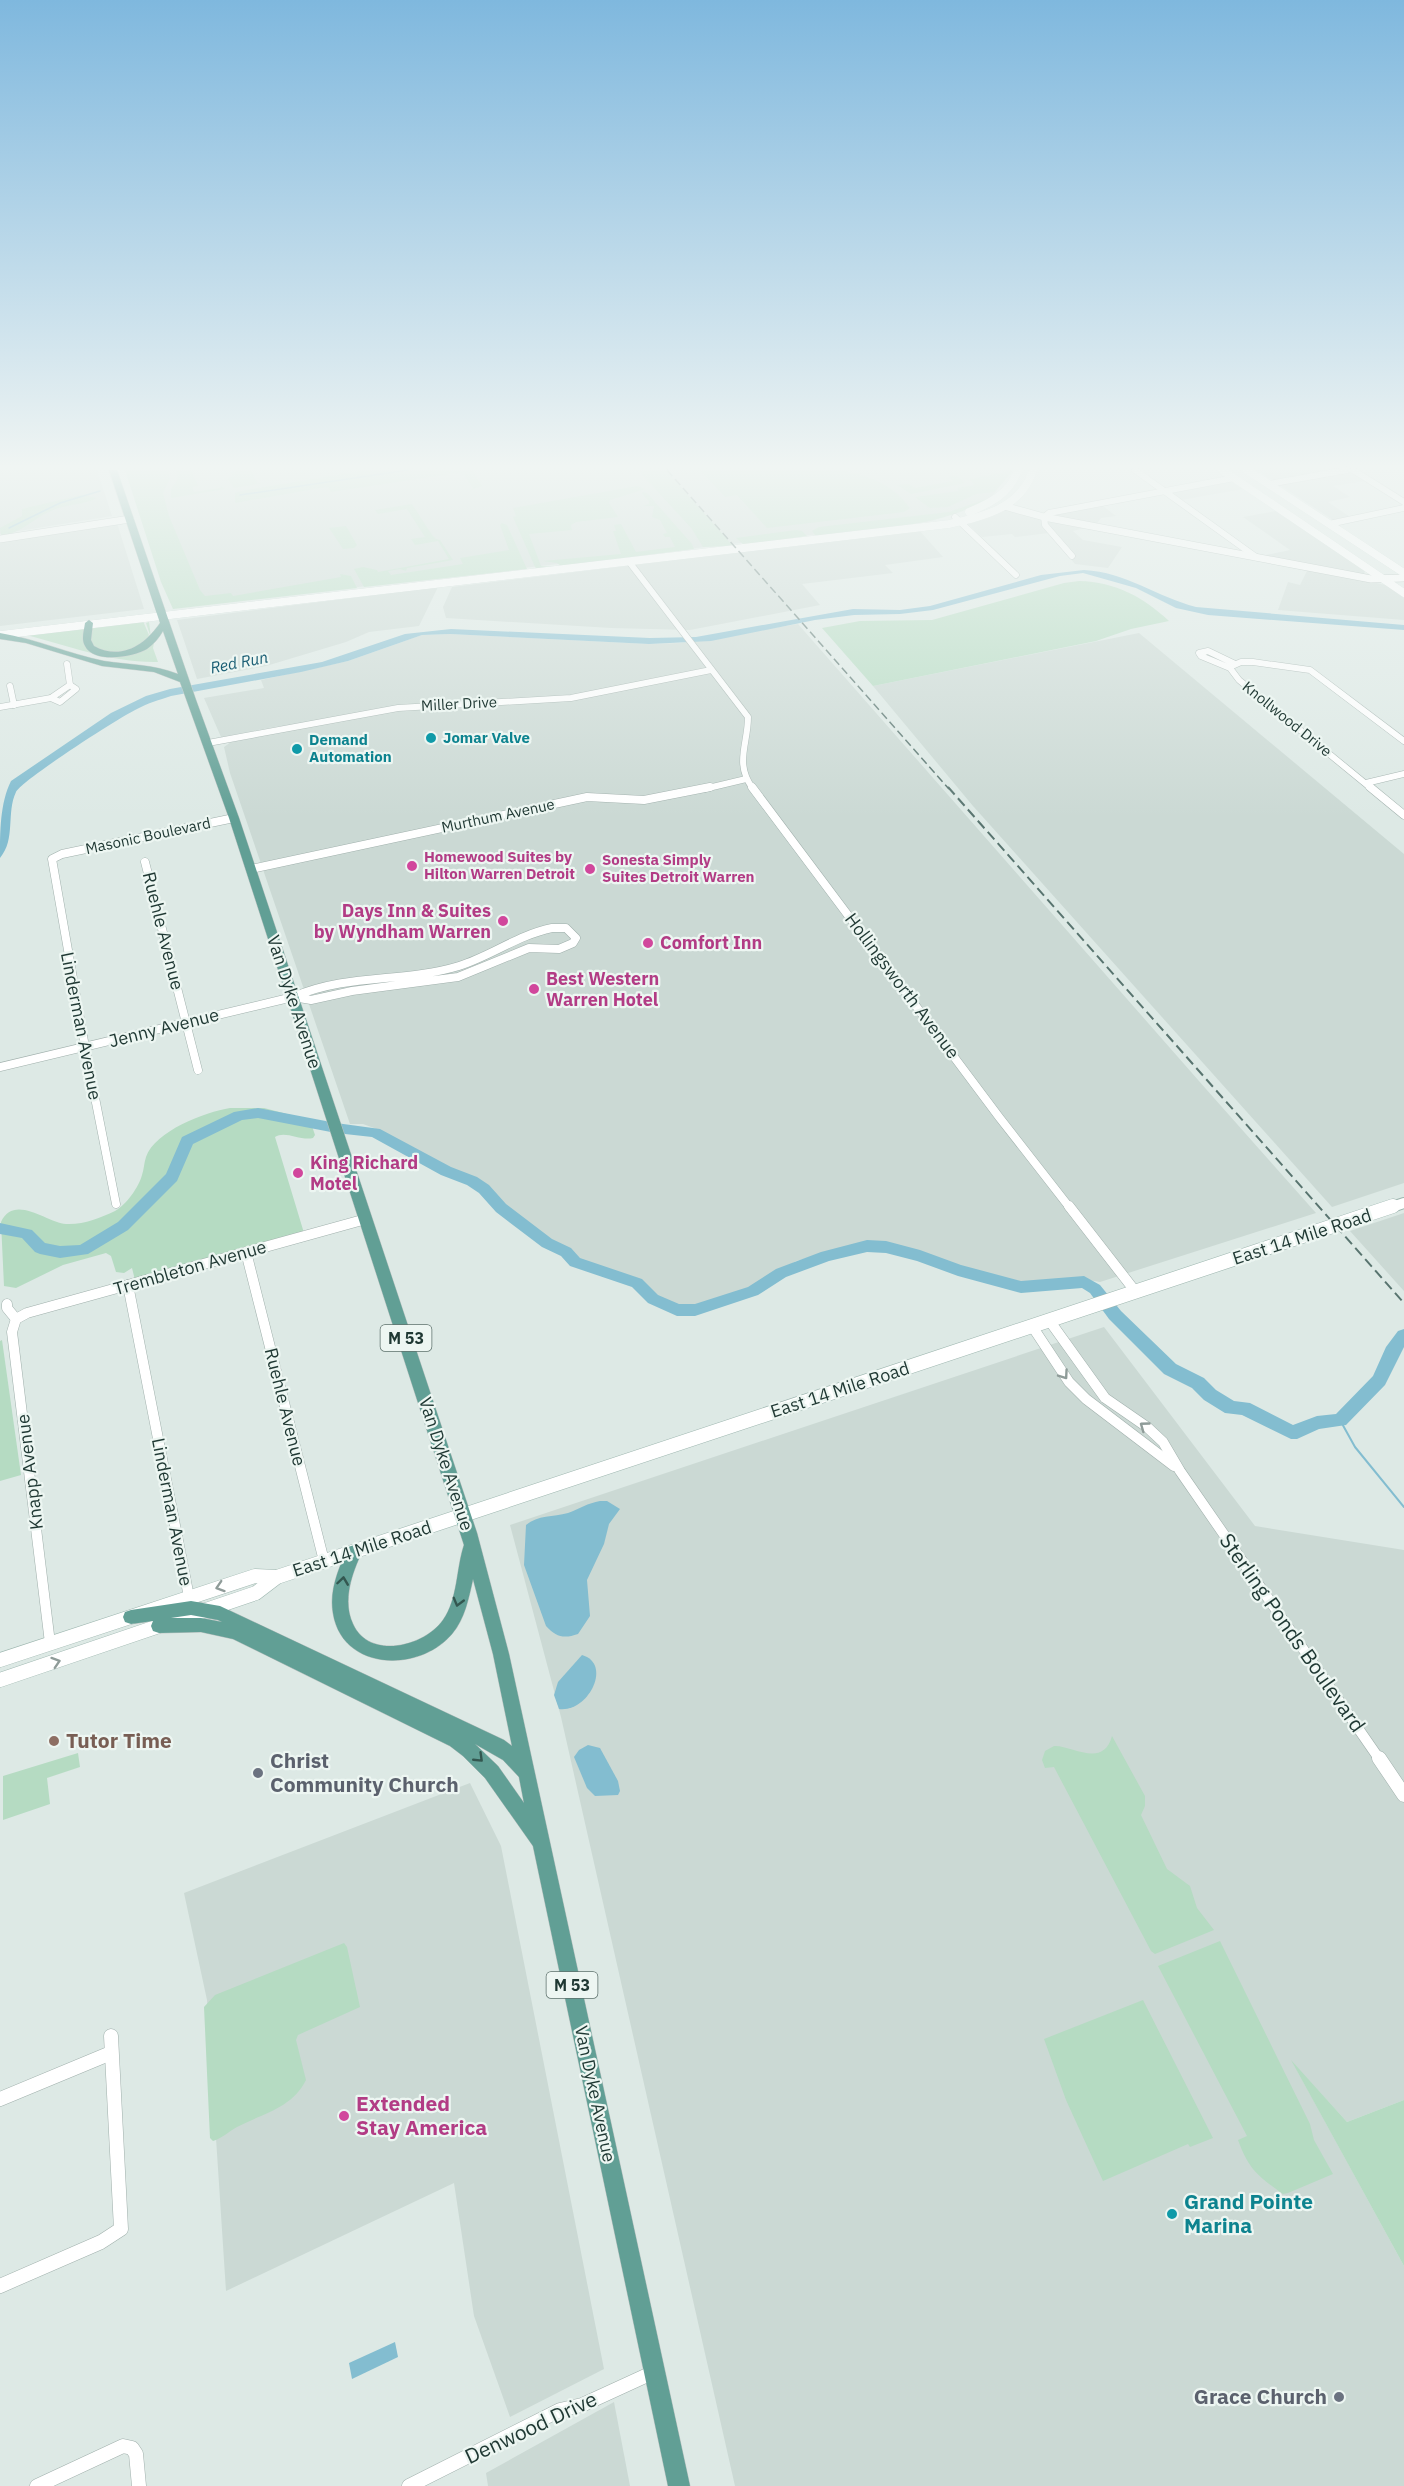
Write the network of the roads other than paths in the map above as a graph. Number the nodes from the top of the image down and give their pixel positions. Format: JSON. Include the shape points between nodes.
{"nodes":[{"id":1,"x":152,"y":586,"type":"edge"},
{"id":2,"x":438,"y":586,"type":"edge"},
{"id":3,"x":647,"y":586,"type":"edge"},
{"id":4,"x":163,"y":619,"type":"junction"},
{"id":5,"x":89,"y":623,"type":"junction"},
{"id":6,"x":64,"y":626,"type":"junction"},
{"id":7,"x":0,"y":633,"type":"edge"},
{"id":8,"x":13,"y":633,"type":"junction"},
{"id":9,"x":178,"y":662,"type":"junction"},
{"id":10,"x":67,"y":664,"type":"dead end"},
{"id":11,"x":711,"y":670,"type":"junction"},
{"id":12,"x":184,"y":680,"type":"junction"},
{"id":13,"x":10,"y":686,"type":"dead end"},
{"id":14,"x":14,"y":705,"type":"junction"},
{"id":15,"x":0,"y":707,"type":"edge"},
{"id":16,"x":1404,"y":741,"type":"edge"},
{"id":17,"x":208,"y":743,"type":"junction"},
{"id":18,"x":1404,"y":774,"type":"edge"},
{"id":19,"x":746,"y":778,"type":"junction"},
{"id":20,"x":1366,"y":783,"type":"junction"},
{"id":21,"x":1404,"y":815,"type":"edge"},
{"id":22,"x":234,"y":818,"type":"junction"},
{"id":23,"x":62,"y":854,"type":"joint"},
{"id":24,"x":145,"y":862,"type":"dead end"},
{"id":25,"x":251,"y":869,"type":"junction"},
{"id":26,"x":474,"y":961,"type":"junction"},
{"id":27,"x":483,"y":967,"type":"junction"},
{"id":28,"x":423,"y":974,"type":"junction"},
{"id":29,"x":357,"y":979,"type":"junction"},
{"id":30,"x":430,"y":982,"type":"junction"},
{"id":31,"x":360,"y":990,"type":"junction"},
{"id":32,"x":293,"y":997,"type":"junction"},
{"id":33,"x":186,"y":1022,"type":"junction"},
{"id":34,"x":85,"y":1047,"type":"junction"},
{"id":35,"x":0,"y":1067,"type":"edge"},
{"id":36,"x":198,"y":1070,"type":"dead end"},
{"id":37,"x":1404,"y":1203,"type":"edge"},
{"id":38,"x":116,"y":1204,"type":"dead end"},
{"id":39,"x":366,"y":1219,"type":"junction"},
{"id":40,"x":246,"y":1252,"type":"junction"},
{"id":41,"x":128,"y":1285,"type":"junction"},
{"id":42,"x":1135,"y":1291,"type":"junction"},
{"id":43,"x":7,"y":1304,"type":"dead end"},
{"id":44,"x":16,"y":1319,"type":"junction"},
{"id":45,"x":1049,"y":1320,"type":"junction"},
{"id":46,"x":1032,"y":1326,"type":"junction"},
{"id":47,"x":1180,"y":1471,"type":"junction"},
{"id":48,"x":463,"y":1515,"type":"junction"},
{"id":49,"x":472,"y":1545,"type":"junction"},
{"id":50,"x":354,"y":1552,"type":"junction"},
{"id":51,"x":324,"y":1561,"type":"junction"},
{"id":52,"x":277,"y":1577,"type":"junction"},
{"id":53,"x":189,"y":1597,"type":"junction"},
{"id":54,"x":210,"y":1610,"type":"junction"},
{"id":55,"x":131,"y":1617,"type":"junction"},
{"id":56,"x":159,"y":1626,"type":"junction"},
{"id":57,"x":50,"y":1643,"type":"junction"},
{"id":58,"x":0,"y":1660,"type":"edge"},
{"id":59,"x":0,"y":1680,"type":"edge"},
{"id":60,"x":527,"y":1775,"type":"junction"},
{"id":61,"x":1404,"y":1795,"type":"edge"},
{"id":62,"x":542,"y":1846,"type":"junction"},
{"id":63,"x":111,"y":2036,"type":"dead end"},
{"id":64,"x":111,"y":2053,"type":"junction"},
{"id":65,"x":0,"y":2099,"type":"edge"},
{"id":66,"x":0,"y":2286,"type":"edge"},
{"id":67,"x":654,"y":2372,"type":"junction"},
{"id":68,"x":37,"y":2486,"type":"edge"},
{"id":69,"x":139,"y":2486,"type":"edge"},
{"id":70,"x":409,"y":2486,"type":"edge"},
{"id":71,"x":679,"y":2486,"type":"edge"}],
"edges":[{"from":1,"to":4,"type":"main road","name":"Van Dyke Avenue","number":"M 53"},
{"from":2,"to":4,"type":"main road"},
{"from":3,"to":11,"type":"street"},
{"from":4,"to":5,"type":"main road"},
{"from":4,"to":5,"type":"main road","via":[[144,647],[112,654],[90,648]]},
{"from":4,"to":9,"type":"main road","name":"Van Dyke Avenue","number":"M 53"},
{"from":5,"to":6,"type":"main road"},
{"from":6,"to":7,"type":"main road"},
{"from":6,"to":8,"type":"main road"},
{"from":7,"to":8,"type":"main road"},
{"from":7,"to":12,"type":"main road","via":[[102,663],[156,669]]},
{"from":8,"to":9,"type":"main road","via":[[110,661]]},
{"from":9,"to":12,"type":"main road","name":"Van Dyke Avenue","number":"M 53"},
{"from":10,"to":14,"type":"street","via":[[70,686],[76,691],[60,702],[51,698]]},
{"from":11,"to":17,"type":"street","name":"Miller Drive","via":[[572,698],[398,708]]},
{"from":11,"to":19,"type":"street","via":[[748,717],[741,761]]},
{"from":12,"to":17,"type":"main road","name":"Van Dyke Avenue","number":"M 53"},
{"from":13,"to":14,"type":"street"},
{"from":14,"to":15,"type":"street"},
{"from":16,"to":20,"type":"street","name":"Knollwood Drive","via":[[1310,670],[1253,662],[1233,666],[1239,680]]},
{"from":17,"to":22,"type":"main road","name":"Van Dyke Avenue","number":"M 53"},
{"from":18,"to":20,"type":"street"},
{"from":19,"to":25,"type":"street","name":"Murthum Avenue","via":[[645,800],[587,797]]},
{"from":19,"to":42,"type":"street","name":"Hollingsworth Avenue","via":[[999,1117]]},
{"from":20,"to":21,"type":"street","name":"Knollwood Drive"},
{"from":22,"to":23,"type":"street","name":"Masonic Boulevard"},
{"from":22,"to":25,"type":"main road","name":"Van Dyke Avenue","number":"M 53"},
{"from":23,"to":34,"type":"street","name":"Linderman Avenue","via":[[52,859],[51,864]]},
{"from":24,"to":33,"type":"street","name":"Ruehle Avenue"},
{"from":25,"to":32,"type":"main road","name":"Van Dyke Avenue","number":"M 53"},
{"from":26,"to":27,"type":"street"},
{"from":26,"to":27,"type":"street","via":[[545,929],[566,928],[576,938],[559,949],[529,948]]},
{"from":26,"to":28,"type":"street"},
{"from":27,"to":30,"type":"street"},
{"from":28,"to":29,"type":"street"},
{"from":28,"to":30,"type":"street"},
{"from":29,"to":31,"type":"street"},
{"from":29,"to":32,"type":"street","via":[[309,989]]},
{"from":30,"to":31,"type":"street"},
{"from":31,"to":32,"type":"street","via":[[311,1000]]},
{"from":32,"to":33,"type":"street","name":"Jenny Avenue"},
{"from":32,"to":39,"type":"main road","name":"Van Dyke Avenue","number":"M 53"},
{"from":33,"to":34,"type":"street","name":"Jenny Avenue"},
{"from":33,"to":36,"type":"street","name":"Ruehle Avenue"},
{"from":34,"to":35,"type":"street","name":"Jenny Avenue"},
{"from":34,"to":38,"type":"street","name":"Linderman Avenue"},
{"from":37,"to":42,"type":"main road","name":"East 14 Mile Road"},
{"from":39,"to":40,"type":"street","name":"Trembleton Avenue"},
{"from":39,"to":48,"type":"main road","name":"Van Dyke Avenue","number":"M 53"},
{"from":40,"to":41,"type":"street","name":"Trembleton Avenue"},
{"from":40,"to":51,"type":"street","name":"Ruehle Avenue"},
{"from":41,"to":44,"type":"street","name":"Trembleton Avenue"},
{"from":41,"to":53,"type":"street","name":"Linderman Avenue"},
{"from":42,"to":45,"type":"main road","name":"East 14 Mile Road"},
{"from":43,"to":44,"type":"street"},
{"from":44,"to":57,"type":"street","name":"Knapp Avenue","via":[[12,1332]]},
{"from":45,"to":46,"type":"main road","name":"East 14 Mile Road"},
{"from":47,"to":45,"type":"street","name":"Sterling Ponds Boulevard","one_way":true,"via":[[1163,1442],[1105,1398]]},
{"from":46,"to":47,"type":"street","name":"Sterling Ponds Boulevard","one_way":true,"via":[[1069,1382],[1086,1399]]},
{"from":46,"to":48,"type":"main road","name":"East 14 Mile Road"},
{"from":47,"to":61,"type":"street","name":"Sterling Ponds Boulevard"},
{"from":48,"to":49,"type":"main road","name":"Van Dyke Avenue","number":"M 53"},
{"from":48,"to":50,"type":"main road","name":"East 14 Mile Road"},
{"from":49,"to":50,"type":"main road","one_way":true,"via":[[451,1621],[431,1642],[401,1653],[381,1653],[364,1647],[346,1629],[340,1610],[342,1581]]},
{"from":49,"to":60,"type":"main road","name":"Van Dyke Avenue","number":"M 53"},
{"from":50,"to":51,"type":"main road","name":"East 14 Mile Road"},
{"from":51,"to":52,"type":"main road","name":"East 14 Mile Road"},
{"from":52,"to":53,"type":"main road","name":"East 14 Mile Road","one_way":true,"via":[[255,1576]]},
{"from":52,"to":54,"type":"main road","name":"East 14 Mile Road","via":[[256,1593]]},
{"from":53,"to":55,"type":"main road","name":"East 14 Mile Road"},
{"from":54,"to":55,"type":"main road","via":[[192,1608]]},
{"from":54,"to":56,"type":"main road","name":"East 14 Mile Road"},
{"from":54,"to":60,"type":"main road","via":[[498,1746]]},
{"from":55,"to":57,"type":"main road","name":"East 14 Mile Road"},
{"from":59,"to":56,"type":"main road","name":"East 14 Mile Road","one_way":true},
{"from":56,"to":62,"type":"main road","one_way":true,"via":[[201,1625],[235,1632],[456,1740],[492,1770]]},
{"from":57,"to":58,"type":"main road","name":"East 14 Mile Road"},
{"from":60,"to":62,"type":"main road","name":"Van Dyke Avenue","number":"M 53"},
{"from":62,"to":67,"type":"main road","name":"Van Dyke Avenue","number":"M 53"},
{"from":63,"to":64,"type":"street"},
{"from":64,"to":65,"type":"street"},
{"from":64,"to":66,"type":"street","via":[[121,2229],[101,2242]]},
{"from":67,"to":70,"type":"street","name":"Denwood Drive","via":[[582,2405],[560,2410]]},
{"from":67,"to":71,"type":"main road","name":"Van Dyke Avenue","number":"M 53"},
{"from":68,"to":69,"type":"street","via":[[118,2448],[132,2448],[136,2454]]}]}
